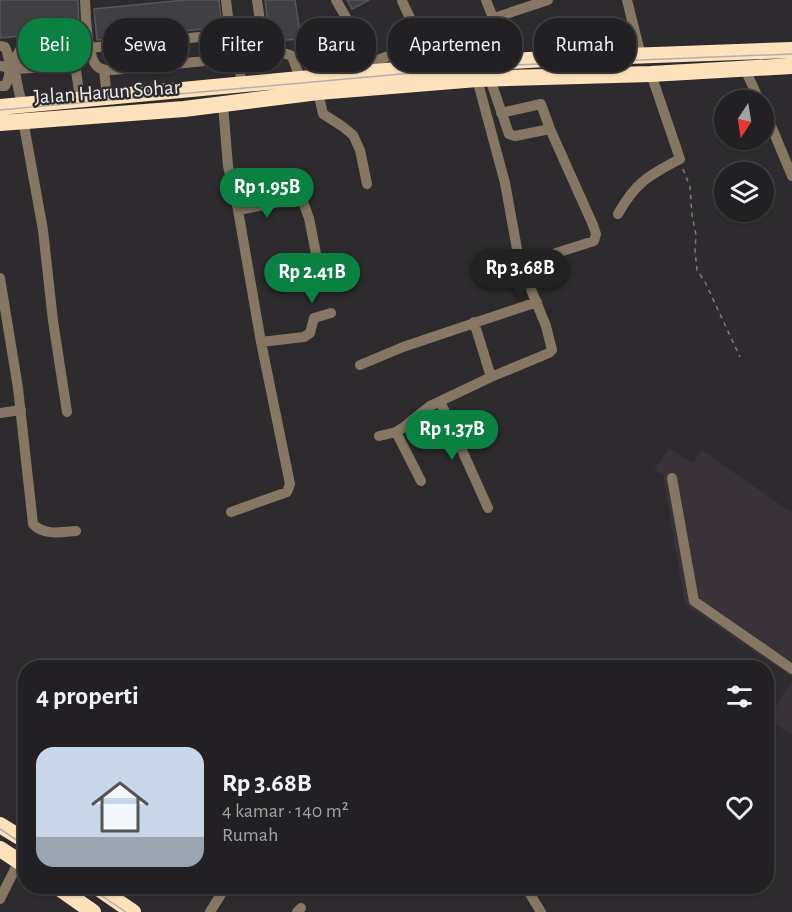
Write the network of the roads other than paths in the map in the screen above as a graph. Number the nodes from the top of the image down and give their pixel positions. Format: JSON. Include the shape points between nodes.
{"nodes":[{"id":1,"x":84,"y":0,"type":"edge"},
{"id":2,"x":226,"y":0,"type":"edge"},
{"id":3,"x":257,"y":0,"type":"edge"},
{"id":4,"x":336,"y":0,"type":"edge"},
{"id":5,"x":486,"y":0,"type":"edge"},
{"id":6,"x":548,"y":0,"type":"edge"},
{"id":7,"x":627,"y":0,"type":"edge"},
{"id":8,"x":402,"y":1,"type":"edge"},
{"id":9,"x":534,"y":2,"type":"edge"},
{"id":10,"x":86,"y":18,"type":"edge"},
{"id":11,"x":228,"y":18,"type":"edge"},
{"id":12,"x":346,"y":18,"type":"edge"},
{"id":13,"x":410,"y":18,"type":"edge"},
{"id":14,"x":493,"y":18,"type":"joint"},
{"id":15,"x":200,"y":37,"type":"edge"},
{"id":16,"x":0,"y":46,"type":"edge"},
{"id":17,"x":91,"y":48,"type":"edge"},
{"id":18,"x":792,"y":50,"type":"edge"},
{"id":19,"x":18,"y":52,"type":"edge"},
{"id":20,"x":91,"y":53,"type":"edge"},
{"id":21,"x":641,"y":56,"type":"junction"},
{"id":22,"x":522,"y":61,"type":"edge"},
{"id":23,"x":200,"y":62,"type":"edge"},
{"id":24,"x":792,"y":66,"type":"edge"},
{"id":25,"x":8,"y":67,"type":"edge"},
{"id":26,"x":745,"y":69,"type":"junction"},
{"id":27,"x":388,"y":71,"type":"edge"},
{"id":28,"x":76,"y":72,"type":"edge"},
{"id":29,"x":219,"y":72,"type":"edge"},
{"id":30,"x":255,"y":72,"type":"edge"},
{"id":31,"x":346,"y":72,"type":"edge"},
{"id":32,"x":651,"y":74,"type":"junction"},
{"id":33,"x":337,"y":76,"type":"junction"},
{"id":34,"x":300,"y":78,"type":"junction"},
{"id":35,"x":484,"y":79,"type":"junction"},
{"id":36,"x":106,"y":83,"type":"junction"},
{"id":37,"x":0,"y":86,"type":"edge"},
{"id":38,"x":754,"y":90,"type":"edge"},
{"id":39,"x":318,"y":92,"type":"junction"},
{"id":40,"x":80,"y":99,"type":"junction"},
{"id":41,"x":223,"y":105,"type":"junction"},
{"id":42,"x":0,"y":106,"type":"edge"},
{"id":43,"x":22,"y":113,"type":"junction"},
{"id":44,"x":501,"y":113,"type":"junction"},
{"id":45,"x":0,"y":123,"type":"edge"},
{"id":46,"x":550,"y":129,"type":"junction"},
{"id":47,"x":774,"y":133,"type":"edge"},
{"id":48,"x":792,"y":176,"type":"edge"},
{"id":49,"x":367,"y":184,"type":"dead end"},
{"id":50,"x":238,"y":210,"type":"junction"},
{"id":51,"x":618,"y":214,"type":"dead end"},
{"id":52,"x":553,"y":254,"type":"dead end"},
{"id":53,"x":519,"y":260,"type":"junction"},
{"id":54,"x":319,"y":268,"type":"dead end"},
{"id":55,"x":477,"y":270,"type":"dead end"},
{"id":56,"x":0,"y":278,"type":"edge"},
{"id":57,"x":537,"y":302,"type":"junction"},
{"id":58,"x":331,"y":313,"type":"dead end"},
{"id":59,"x":474,"y":322,"type":"junction"},
{"id":60,"x":261,"y":342,"type":"junction"},
{"id":61,"x":360,"y":365,"type":"dead end"},
{"id":62,"x":491,"y":377,"type":"junction"},
{"id":63,"x":440,"y":401,"type":"junction"},
{"id":64,"x":21,"y":411,"type":"junction"},
{"id":65,"x":67,"y":412,"type":"dead end"},
{"id":66,"x":0,"y":413,"type":"edge"},
{"id":67,"x":396,"y":432,"type":"junction"},
{"id":68,"x":379,"y":436,"type":"dead end"},
{"id":69,"x":672,"y":478,"type":"dead end"},
{"id":70,"x":421,"y":482,"type":"dead end"},
{"id":71,"x":488,"y":508,"type":"dead end"},
{"id":72,"x":231,"y":512,"type":"dead end"},
{"id":73,"x":76,"y":531,"type":"dead end"},
{"id":74,"x":792,"y":669,"type":"edge"},
{"id":75,"x":0,"y":825,"type":"edge"},
{"id":76,"x":18,"y":836,"type":"edge"},
{"id":77,"x":0,"y":849,"type":"edge"},
{"id":78,"x":18,"y":860,"type":"edge"},
{"id":79,"x":18,"y":870,"type":"edge"},
{"id":80,"x":67,"y":894,"type":"edge"},
{"id":81,"x":107,"y":894,"type":"edge"},
{"id":82,"x":221,"y":894,"type":"edge"},
{"id":83,"x":530,"y":894,"type":"edge"},
{"id":84,"x":0,"y":899,"type":"edge"},
{"id":85,"x":93,"y":912,"type":"edge"},
{"id":86,"x":133,"y":912,"type":"edge"},
{"id":87,"x":210,"y":912,"type":"edge"},
{"id":88,"x":541,"y":912,"type":"edge"}],
"edges":[{"from":1,"to":10,"type":"street"},
{"from":2,"to":11,"type":"street"},
{"from":3,"to":34,"type":"street","via":[[264,49],[292,56]]},
{"from":4,"to":12,"type":"street"},
{"from":5,"to":14,"type":"street"},
{"from":6,"to":9,"type":"street"},
{"from":7,"to":21,"type":"street"},
{"from":8,"to":13,"type":"street"},
{"from":9,"to":14,"type":"street"},
{"from":15,"to":17,"type":"street"},
{"from":16,"to":25,"type":"street","via":[[8,54]]},
{"from":18,"to":21,"type":"highway","name":"Jalan Harun Sohar"},
{"from":19,"to":25,"type":"street"},
{"from":20,"to":36,"type":"street"},
{"from":21,"to":22,"type":"highway","name":"Jalan Harun Sohar"},
{"from":23,"to":36,"type":"street"},
{"from":24,"to":26,"type":"highway","name":"Jalan Harun Sohar"},
{"from":25,"to":37,"type":"street","via":[[8,81]]},
{"from":25,"to":43,"type":"street"},
{"from":26,"to":32,"type":"highway","name":"Jalan Harun Sohar"},
{"from":26,"to":38,"type":"street"},
{"from":27,"to":33,"type":"highway","name":"Jalan Harun Sohar"},
{"from":28,"to":40,"type":"street"},
{"from":29,"to":36,"type":"highway","name":"Jalan Harun Sohar"},
{"from":30,"to":34,"type":"highway","name":"Jalan Harun Sohar"},
{"from":31,"to":33,"type":"street"},
{"from":32,"to":35,"type":"highway","name":"Jalan Harun Sohar"},
{"from":32,"to":51,"type":"street","via":[[680,159],[642,181]]},
{"from":33,"to":34,"type":"highway","name":"Jalan Harun Sohar"},
{"from":35,"to":39,"type":"highway","name":"Jalan Harun Sohar"},
{"from":35,"to":44,"type":"street"},
{"from":35,"to":53,"type":"street"},
{"from":36,"to":40,"type":"highway","name":"Jalan Harun Sohar"},
{"from":39,"to":41,"type":"highway","name":"Jalan Harun Sohar"},
{"from":39,"to":49,"type":"street","via":[[323,114],[356,140]]},
{"from":40,"to":43,"type":"highway","name":"Jalan Harun Sohar"},
{"from":41,"to":43,"type":"highway","name":"Jalan Harun Sohar"},
{"from":41,"to":50,"type":"street","via":[[228,166]]},
{"from":42,"to":43,"type":"highway","name":"Jalan Harun Sohar"},
{"from":43,"to":45,"type":"highway","name":"Jalan Harun Sohar"},
{"from":43,"to":65,"type":"street","via":[[43,230]]},
{"from":44,"to":46,"type":"street","via":[[512,135]]},
{"from":44,"to":46,"type":"street","via":[[541,104]]},
{"from":46,"to":52,"type":"street","via":[[596,236],[594,241]]},
{"from":47,"to":48,"type":"street"},
{"from":50,"to":54,"type":"street","via":[[301,201],[309,218]]},
{"from":50,"to":60,"type":"street"},
{"from":53,"to":55,"type":"street"},
{"from":53,"to":57,"type":"street"},
{"from":56,"to":64,"type":"street"},
{"from":57,"to":59,"type":"street"},
{"from":57,"to":62,"type":"street","via":[[551,351]]},
{"from":58,"to":60,"type":"street","via":[[314,318],[310,333],[304,337]]},
{"from":59,"to":61,"type":"street"},
{"from":59,"to":62,"type":"street"},
{"from":60,"to":72,"type":"street","via":[[290,489]]},
{"from":62,"to":63,"type":"street"},
{"from":63,"to":67,"type":"street"},
{"from":63,"to":71,"type":"street"},
{"from":64,"to":66,"type":"street"},
{"from":64,"to":73,"type":"street","via":[[33,524],[44,532]]},
{"from":67,"to":68,"type":"street"},
{"from":67,"to":70,"type":"street"},
{"from":69,"to":74,"type":"street","via":[[693,601]]},
{"from":75,"to":76,"type":"highway"},
{"from":77,"to":78,"type":"highway"},
{"from":79,"to":84,"type":"street"},
{"from":80,"to":85,"type":"highway"},
{"from":81,"to":86,"type":"highway"},
{"from":82,"to":87,"type":"street"},
{"from":83,"to":88,"type":"street"}]}
